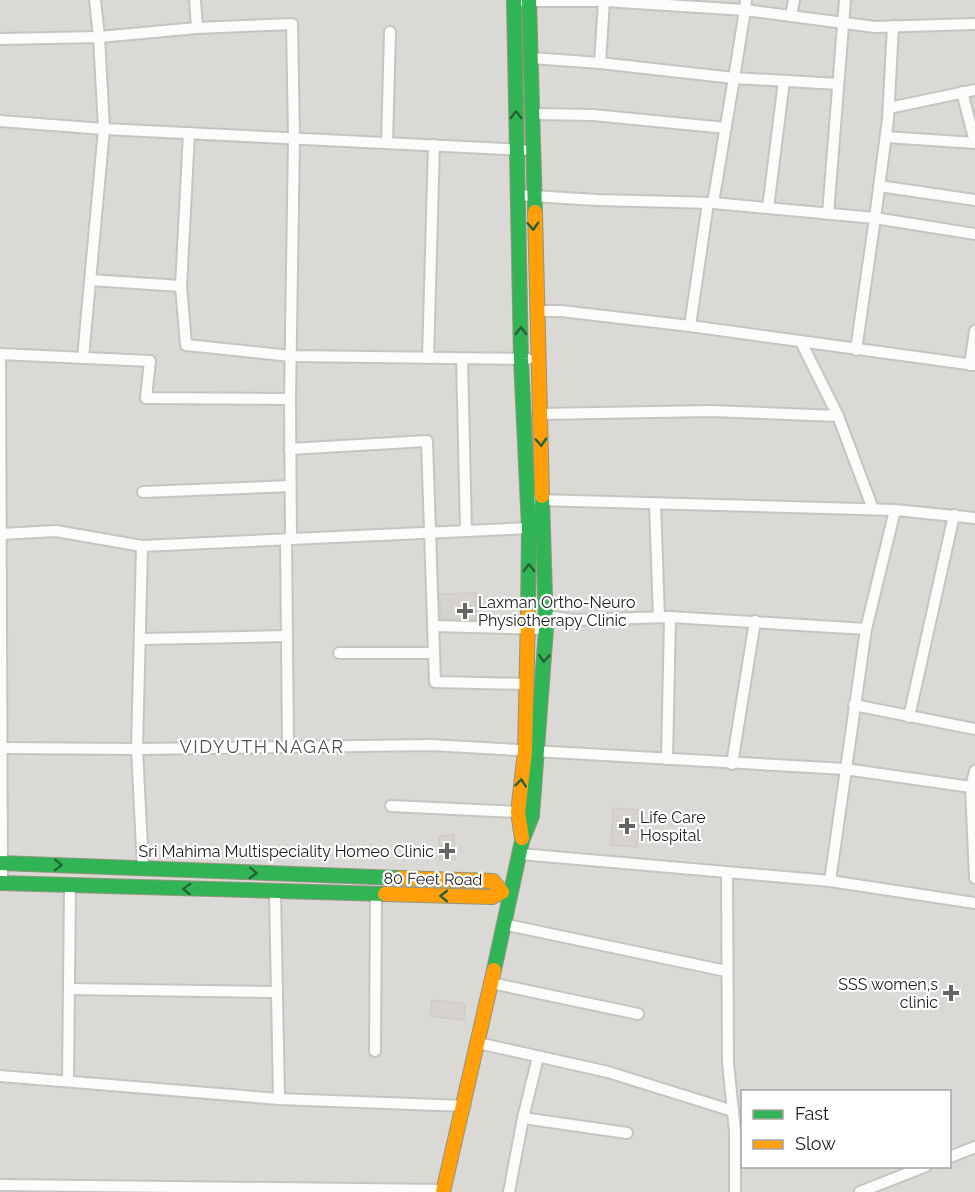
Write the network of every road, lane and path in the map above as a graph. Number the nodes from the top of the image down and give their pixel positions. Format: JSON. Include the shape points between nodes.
{"nodes":[{"id":1,"x":95,"y":0,"type":"edge"},
{"id":2,"x":195,"y":0,"type":"edge"},
{"id":3,"x":529,"y":0,"type":"edge"},
{"id":4,"x":794,"y":0,"type":"edge"},
{"id":5,"x":845,"y":0,"type":"edge"},
{"id":6,"x":514,"y":1,"type":"edge"},
{"id":7,"x":604,"y":1,"type":"edge"},
{"id":8,"x":681,"y":3,"type":"edge"},
{"id":9,"x":745,"y":5,"type":"edge"},
{"id":10,"x":791,"y":16,"type":"junction"},
{"id":11,"x":843,"y":23,"type":"junction"},
{"id":12,"x":975,"y":24,"type":"edge"},
{"id":13,"x":893,"y":26,"type":"junction"},
{"id":14,"x":197,"y":28,"type":"junction"},
{"id":15,"x":390,"y":32,"type":"dead end"},
{"id":16,"x":99,"y":37,"type":"junction"},
{"id":17,"x":0,"y":39,"type":"edge"},
{"id":18,"x":532,"y":58,"type":"junction"},
{"id":19,"x":600,"y":63,"type":"junction"},
{"id":20,"x":734,"y":78,"type":"junction"},
{"id":21,"x":784,"y":81,"type":"junction"},
{"id":22,"x":838,"y":84,"type":"junction"},
{"id":23,"x":975,"y":90,"type":"edge"},
{"id":24,"x":962,"y":93,"type":"junction"},
{"id":25,"x":889,"y":108,"type":"junction"},
{"id":26,"x":533,"y":114,"type":"junction"},
{"id":27,"x":0,"y":121,"type":"edge"},
{"id":28,"x":726,"y":128,"type":"junction"},
{"id":29,"x":104,"y":129,"type":"junction"},
{"id":30,"x":189,"y":133,"type":"junction"},
{"id":31,"x":886,"y":137,"type":"junction"},
{"id":32,"x":294,"y":138,"type":"junction"},
{"id":33,"x":387,"y":142,"type":"junction"},
{"id":34,"x":975,"y":143,"type":"edge"},
{"id":35,"x":434,"y":145,"type":"junction"},
{"id":36,"x":516,"y":150,"type":"junction"},
{"id":37,"x":532,"y":151,"type":"junction"},
{"id":38,"x":879,"y":186,"type":"junction"},
{"id":39,"x":518,"y":195,"type":"junction"},
{"id":40,"x":532,"y":196,"type":"junction"},
{"id":41,"x":975,"y":200,"type":"edge"},
{"id":42,"x":710,"y":203,"type":"junction"},
{"id":43,"x":768,"y":208,"type":"junction"},
{"id":44,"x":828,"y":214,"type":"junction"},
{"id":45,"x":875,"y":218,"type":"junction"},
{"id":46,"x":975,"y":234,"type":"edge"},
{"id":47,"x":90,"y":279,"type":"junction"},
{"id":48,"x":181,"y":286,"type":"junction"},
{"id":49,"x":536,"y":311,"type":"junction"},
{"id":50,"x":690,"y":326,"type":"junction"},
{"id":51,"x":975,"y":331,"type":"edge"},
{"id":52,"x":801,"y":342,"type":"junction"},
{"id":53,"x":856,"y":350,"type":"junction"},
{"id":54,"x":0,"y":354,"type":"edge"},
{"id":55,"x":291,"y":356,"type":"junction"},
{"id":56,"x":83,"y":358,"type":"junction"},
{"id":57,"x":428,"y":358,"type":"junction"},
{"id":58,"x":462,"y":359,"type":"junction"},
{"id":59,"x":521,"y":359,"type":"junction"},
{"id":60,"x":537,"y":359,"type":"junction"},
{"id":61,"x":972,"y":365,"type":"edge"},
{"id":62,"x":290,"y":399,"type":"junction"},
{"id":63,"x":539,"y":414,"type":"junction"},
{"id":64,"x":838,"y":416,"type":"junction"},
{"id":65,"x":290,"y":449,"type":"junction"},
{"id":66,"x":290,"y":486,"type":"junction"},
{"id":67,"x":143,"y":492,"type":"dead end"},
{"id":68,"x":528,"y":500,"type":"junction"},
{"id":69,"x":544,"y":500,"type":"junction"},
{"id":70,"x":655,"y":504,"type":"junction"},
{"id":71,"x":873,"y":509,"type":"junction"},
{"id":72,"x":895,"y":510,"type":"junction"},
{"id":73,"x":954,"y":515,"type":"junction"},
{"id":74,"x":975,"y":518,"type":"edge"},
{"id":75,"x":529,"y":528,"type":"junction"},
{"id":76,"x":466,"y":531,"type":"junction"},
{"id":77,"x":430,"y":532,"type":"junction"},
{"id":78,"x":1,"y":534,"type":"edge"},
{"id":79,"x":289,"y":539,"type":"junction"},
{"id":80,"x":142,"y":546,"type":"junction"},
{"id":81,"x":664,"y":617,"type":"junction"},
{"id":82,"x":755,"y":621,"type":"junction"},
{"id":83,"x":546,"y":622,"type":"junction"},
{"id":84,"x":433,"y":626,"type":"junction"},
{"id":85,"x":530,"y":629,"type":"junction"},
{"id":86,"x":866,"y":629,"type":"junction"},
{"id":87,"x":287,"y":636,"type":"junction"},
{"id":88,"x":141,"y":639,"type":"junction"},
{"id":89,"x":339,"y":653,"type":"dead end"},
{"id":90,"x":434,"y":653,"type":"junction"},
{"id":91,"x":527,"y":684,"type":"junction"},
{"id":92,"x":854,"y":705,"type":"junction"},
{"id":93,"x":909,"y":717,"type":"junction"},
{"id":94,"x":975,"y":729,"type":"edge"},
{"id":95,"x":288,"y":746,"type":"junction"},
{"id":96,"x":3,"y":748,"type":"junction"},
{"id":97,"x":137,"y":749,"type":"junction"},
{"id":98,"x":531,"y":752,"type":"junction"},
{"id":99,"x":667,"y":759,"type":"junction"},
{"id":100,"x":732,"y":764,"type":"junction"},
{"id":101,"x":845,"y":769,"type":"junction"},
{"id":102,"x":975,"y":771,"type":"edge"},
{"id":103,"x":970,"y":787,"type":"junction"},
{"id":104,"x":391,"y":806,"type":"dead end"},
{"id":105,"x":518,"y":812,"type":"junction"},
{"id":106,"x":521,"y":848,"type":"junction"},
{"id":107,"x":1,"y":863,"type":"edge"},
{"id":108,"x":143,"y":869,"type":"junction"},
{"id":109,"x":727,"y":873,"type":"junction"},
{"id":110,"x":975,"y":878,"type":"edge"},
{"id":111,"x":830,"y":881,"type":"junction"},
{"id":112,"x":1,"y":884,"type":"edge"},
{"id":113,"x":70,"y":886,"type":"junction"},
{"id":114,"x":275,"y":891,"type":"junction"},
{"id":115,"x":507,"y":892,"type":"junction"},
{"id":116,"x":376,"y":894,"type":"junction"},
{"id":117,"x":975,"y":903,"type":"edge"},
{"id":118,"x":503,"y":924,"type":"junction"},
{"id":119,"x":726,"y":971,"type":"junction"},
{"id":120,"x":491,"y":983,"type":"junction"},
{"id":121,"x":69,"y":989,"type":"junction"},
{"id":122,"x":277,"y":992,"type":"junction"},
{"id":123,"x":638,"y":1014,"type":"dead end"},
{"id":124,"x":478,"y":1043,"type":"junction"},
{"id":125,"x":375,"y":1051,"type":"dead end"},
{"id":126,"x":538,"y":1057,"type":"junction"},
{"id":127,"x":0,"y":1076,"type":"edge"},
{"id":128,"x":68,"y":1080,"type":"junction"},
{"id":129,"x":279,"y":1099,"type":"junction"},
{"id":130,"x":465,"y":1106,"type":"junction"},
{"id":131,"x":733,"y":1111,"type":"junction"},
{"id":132,"x":523,"y":1118,"type":"junction"},
{"id":133,"x":627,"y":1133,"type":"dead end"},
{"id":134,"x":975,"y":1147,"type":"edge"},
{"id":135,"x":951,"y":1157,"type":"edge"},
{"id":136,"x":923,"y":1168,"type":"edge"},
{"id":137,"x":0,"y":1185,"type":"edge"},
{"id":138,"x":56,"y":1188,"type":"edge"},
{"id":139,"x":177,"y":1189,"type":"edge"},
{"id":140,"x":314,"y":1190,"type":"edge"},
{"id":141,"x":443,"y":1191,"type":"edge"},
{"id":142,"x":509,"y":1192,"type":"edge"},
{"id":143,"x":735,"y":1192,"type":"edge"},
{"id":144,"x":860,"y":1192,"type":"edge"}],
"edges":[{"from":1,"to":16,"type":"street"},
{"from":2,"to":14,"type":"street"},
{"from":3,"to":6,"type":"street"},
{"from":3,"to":7,"type":"street"},
{"from":3,"to":18,"type":"street"},
{"from":4,"to":10,"type":"street"},
{"from":5,"to":11,"type":"street"},
{"from":36,"to":6,"type":"street","one_way":true},
{"from":7,"to":8,"type":"street"},
{"from":7,"to":19,"type":"street"},
{"from":8,"to":9,"type":"street"},
{"from":9,"to":10,"type":"street"},
{"from":9,"to":20,"type":"street"},
{"from":10,"to":11,"type":"street"},
{"from":11,"to":13,"type":"street"},
{"from":11,"to":22,"type":"street"},
{"from":12,"to":13,"type":"street"},
{"from":13,"to":25,"type":"street"},
{"from":14,"to":16,"type":"street"},
{"from":14,"to":32,"type":"street","via":[[292,24]]},
{"from":15,"to":33,"type":"street"},
{"from":16,"to":17,"type":"street"},
{"from":16,"to":29,"type":"street"},
{"from":18,"to":19,"type":"street"},
{"from":18,"to":26,"type":"street"},
{"from":19,"to":20,"type":"street"},
{"from":20,"to":21,"type":"street"},
{"from":20,"to":28,"type":"street"},
{"from":21,"to":22,"type":"street"},
{"from":21,"to":43,"type":"street"},
{"from":22,"to":44,"type":"street"},
{"from":23,"to":24,"type":"street"},
{"from":24,"to":25,"type":"street"},
{"from":24,"to":34,"type":"street"},
{"from":25,"to":31,"type":"street"},
{"from":26,"to":28,"type":"street","via":[[593,115]]},
{"from":26,"to":37,"type":"street"},
{"from":27,"to":29,"type":"street"},
{"from":28,"to":42,"type":"street"},
{"from":29,"to":30,"type":"street"},
{"from":29,"to":47,"type":"street"},
{"from":30,"to":32,"type":"street"},
{"from":30,"to":48,"type":"street"},
{"from":31,"to":34,"type":"street"},
{"from":31,"to":38,"type":"street"},
{"from":32,"to":33,"type":"street"},
{"from":32,"to":55,"type":"street"},
{"from":33,"to":35,"type":"street"},
{"from":35,"to":36,"type":"street"},
{"from":35,"to":57,"type":"street"},
{"from":36,"to":37,"type":"street"},
{"from":36,"to":39,"type":"street"},
{"from":37,"to":40,"type":"street"},
{"from":38,"to":41,"type":"street"},
{"from":38,"to":45,"type":"street"},
{"from":39,"to":40,"type":"street"},
{"from":59,"to":39,"type":"street","one_way":true},
{"from":40,"to":42,"type":"street"},
{"from":40,"to":49,"type":"street","one_way":true},
{"from":42,"to":43,"type":"street"},
{"from":42,"to":50,"type":"street"},
{"from":43,"to":44,"type":"street"},
{"from":44,"to":45,"type":"street"},
{"from":45,"to":46,"type":"street"},
{"from":45,"to":53,"type":"street"},
{"from":47,"to":48,"type":"street"},
{"from":47,"to":56,"type":"street"},
{"from":48,"to":55,"type":"street","via":[[186,345]]},
{"from":49,"to":50,"type":"street"},
{"from":49,"to":60,"type":"street"},
{"from":50,"to":52,"type":"street"},
{"from":51,"to":61,"type":"street"},
{"from":52,"to":53,"type":"street"},
{"from":52,"to":64,"type":"street"},
{"from":53,"to":61,"type":"street"},
{"from":54,"to":56,"type":"street"},
{"from":54,"to":78,"type":"street"},
{"from":55,"to":57,"type":"street"},
{"from":55,"to":62,"type":"street"},
{"from":56,"to":62,"type":"street","via":[[150,361],[146,398]]},
{"from":57,"to":58,"type":"street"},
{"from":58,"to":59,"type":"street"},
{"from":58,"to":76,"type":"street"},
{"from":59,"to":60,"type":"street"},
{"from":59,"to":68,"type":"street"},
{"from":60,"to":63,"type":"street"},
{"from":62,"to":65,"type":"street"},
{"from":63,"to":64,"type":"street","via":[[712,411]]},
{"from":63,"to":69,"type":"street","one_way":true},
{"from":64,"to":71,"type":"street"},
{"from":65,"to":66,"type":"street"},
{"from":65,"to":77,"type":"street","via":[[427,441]]},
{"from":66,"to":67,"type":"street"},
{"from":66,"to":79,"type":"street"},
{"from":68,"to":69,"type":"street"},
{"from":68,"to":75,"type":"street"},
{"from":69,"to":70,"type":"street"},
{"from":69,"to":83,"type":"street"},
{"from":70,"to":71,"type":"street"},
{"from":70,"to":81,"type":"street"},
{"from":71,"to":72,"type":"street"},
{"from":72,"to":73,"type":"street"},
{"from":72,"to":86,"type":"street"},
{"from":73,"to":74,"type":"street"},
{"from":73,"to":93,"type":"street"},
{"from":75,"to":76,"type":"street"},
{"from":85,"to":75,"type":"street","one_way":true},
{"from":76,"to":77,"type":"street"},
{"from":77,"to":79,"type":"street"},
{"from":77,"to":84,"type":"street"},
{"from":78,"to":80,"type":"street","via":[[56,531]]},
{"from":78,"to":96,"type":"street"},
{"from":79,"to":80,"type":"street"},
{"from":79,"to":87,"type":"street"},
{"from":80,"to":88,"type":"street"},
{"from":81,"to":82,"type":"street"},
{"from":81,"to":83,"type":"street"},
{"from":81,"to":99,"type":"street"},
{"from":82,"to":86,"type":"street"},
{"from":82,"to":100,"type":"street"},
{"from":83,"to":85,"type":"street"},
{"from":83,"to":98,"type":"street","one_way":true},
{"from":84,"to":85,"type":"street"},
{"from":84,"to":90,"type":"street"},
{"from":85,"to":91,"type":"street"},
{"from":86,"to":92,"type":"street"},
{"from":87,"to":88,"type":"street"},
{"from":87,"to":95,"type":"street"},
{"from":88,"to":97,"type":"street"},
{"from":89,"to":90,"type":"street"},
{"from":90,"to":91,"type":"street","via":[[436,683]]},
{"from":91,"to":98,"type":"street"},
{"from":92,"to":93,"type":"street"},
{"from":92,"to":101,"type":"street"},
{"from":93,"to":94,"type":"street"},
{"from":95,"to":97,"type":"street"},
{"from":95,"to":98,"type":"street","via":[[431,745]]},
{"from":96,"to":97,"type":"street"},
{"from":96,"to":107,"type":"street"},
{"from":97,"to":108,"type":"street"},
{"from":98,"to":99,"type":"street"},
{"from":105,"to":98,"type":"street","one_way":true},
{"from":98,"to":106,"type":"street","via":[[532,816]]},
{"from":99,"to":100,"type":"street"},
{"from":100,"to":101,"type":"street"},
{"from":101,"to":103,"type":"street"},
{"from":101,"to":111,"type":"street"},
{"from":102,"to":103,"type":"street"},
{"from":103,"to":110,"type":"street"},
{"from":104,"to":105,"type":"street"},
{"from":105,"to":106,"type":"street"},
{"from":106,"to":109,"type":"street"},
{"from":106,"to":115,"type":"street"},
{"from":107,"to":108,"type":"street","name":"80 Feet Road","one_way":true},
{"from":107,"to":112,"type":"street"},
{"from":108,"to":115,"type":"street","name":"80 Feet Road","one_way":true,"via":[[493,881]]},
{"from":109,"to":111,"type":"street"},
{"from":109,"to":119,"type":"street"},
{"from":111,"to":117,"type":"street"},
{"from":112,"to":113,"type":"street","name":"80 Feet Road"},
{"from":114,"to":113,"type":"street","name":"80 Feet Road","one_way":true},
{"from":113,"to":121,"type":"street"},
{"from":114,"to":116,"type":"street","name":"80 Feet Road"},
{"from":114,"to":122,"type":"street"},
{"from":115,"to":116,"type":"street","name":"80 Feet Road","one_way":true,"via":[[492,897]]},
{"from":115,"to":118,"type":"street"},
{"from":116,"to":125,"type":"street"},
{"from":118,"to":119,"type":"street"},
{"from":118,"to":120,"type":"street"},
{"from":119,"to":131,"type":"street"},
{"from":120,"to":123,"type":"street"},
{"from":120,"to":124,"type":"street"},
{"from":121,"to":122,"type":"street"},
{"from":121,"to":128,"type":"street"},
{"from":122,"to":129,"type":"street"},
{"from":124,"to":126,"type":"street"},
{"from":124,"to":130,"type":"street"},
{"from":126,"to":131,"type":"street","via":[[608,1072]]},
{"from":126,"to":132,"type":"street"},
{"from":127,"to":128,"type":"street"},
{"from":128,"to":129,"type":"street"},
{"from":129,"to":130,"type":"street"},
{"from":130,"to":141,"type":"street"},
{"from":131,"to":143,"type":"street"},
{"from":132,"to":133,"type":"street"},
{"from":132,"to":142,"type":"street"},
{"from":134,"to":135,"type":"street"},
{"from":136,"to":144,"type":"street"},
{"from":137,"to":138,"type":"street"},
{"from":138,"to":139,"type":"street"},
{"from":139,"to":140,"type":"street"},
{"from":140,"to":141,"type":"street"}]}
